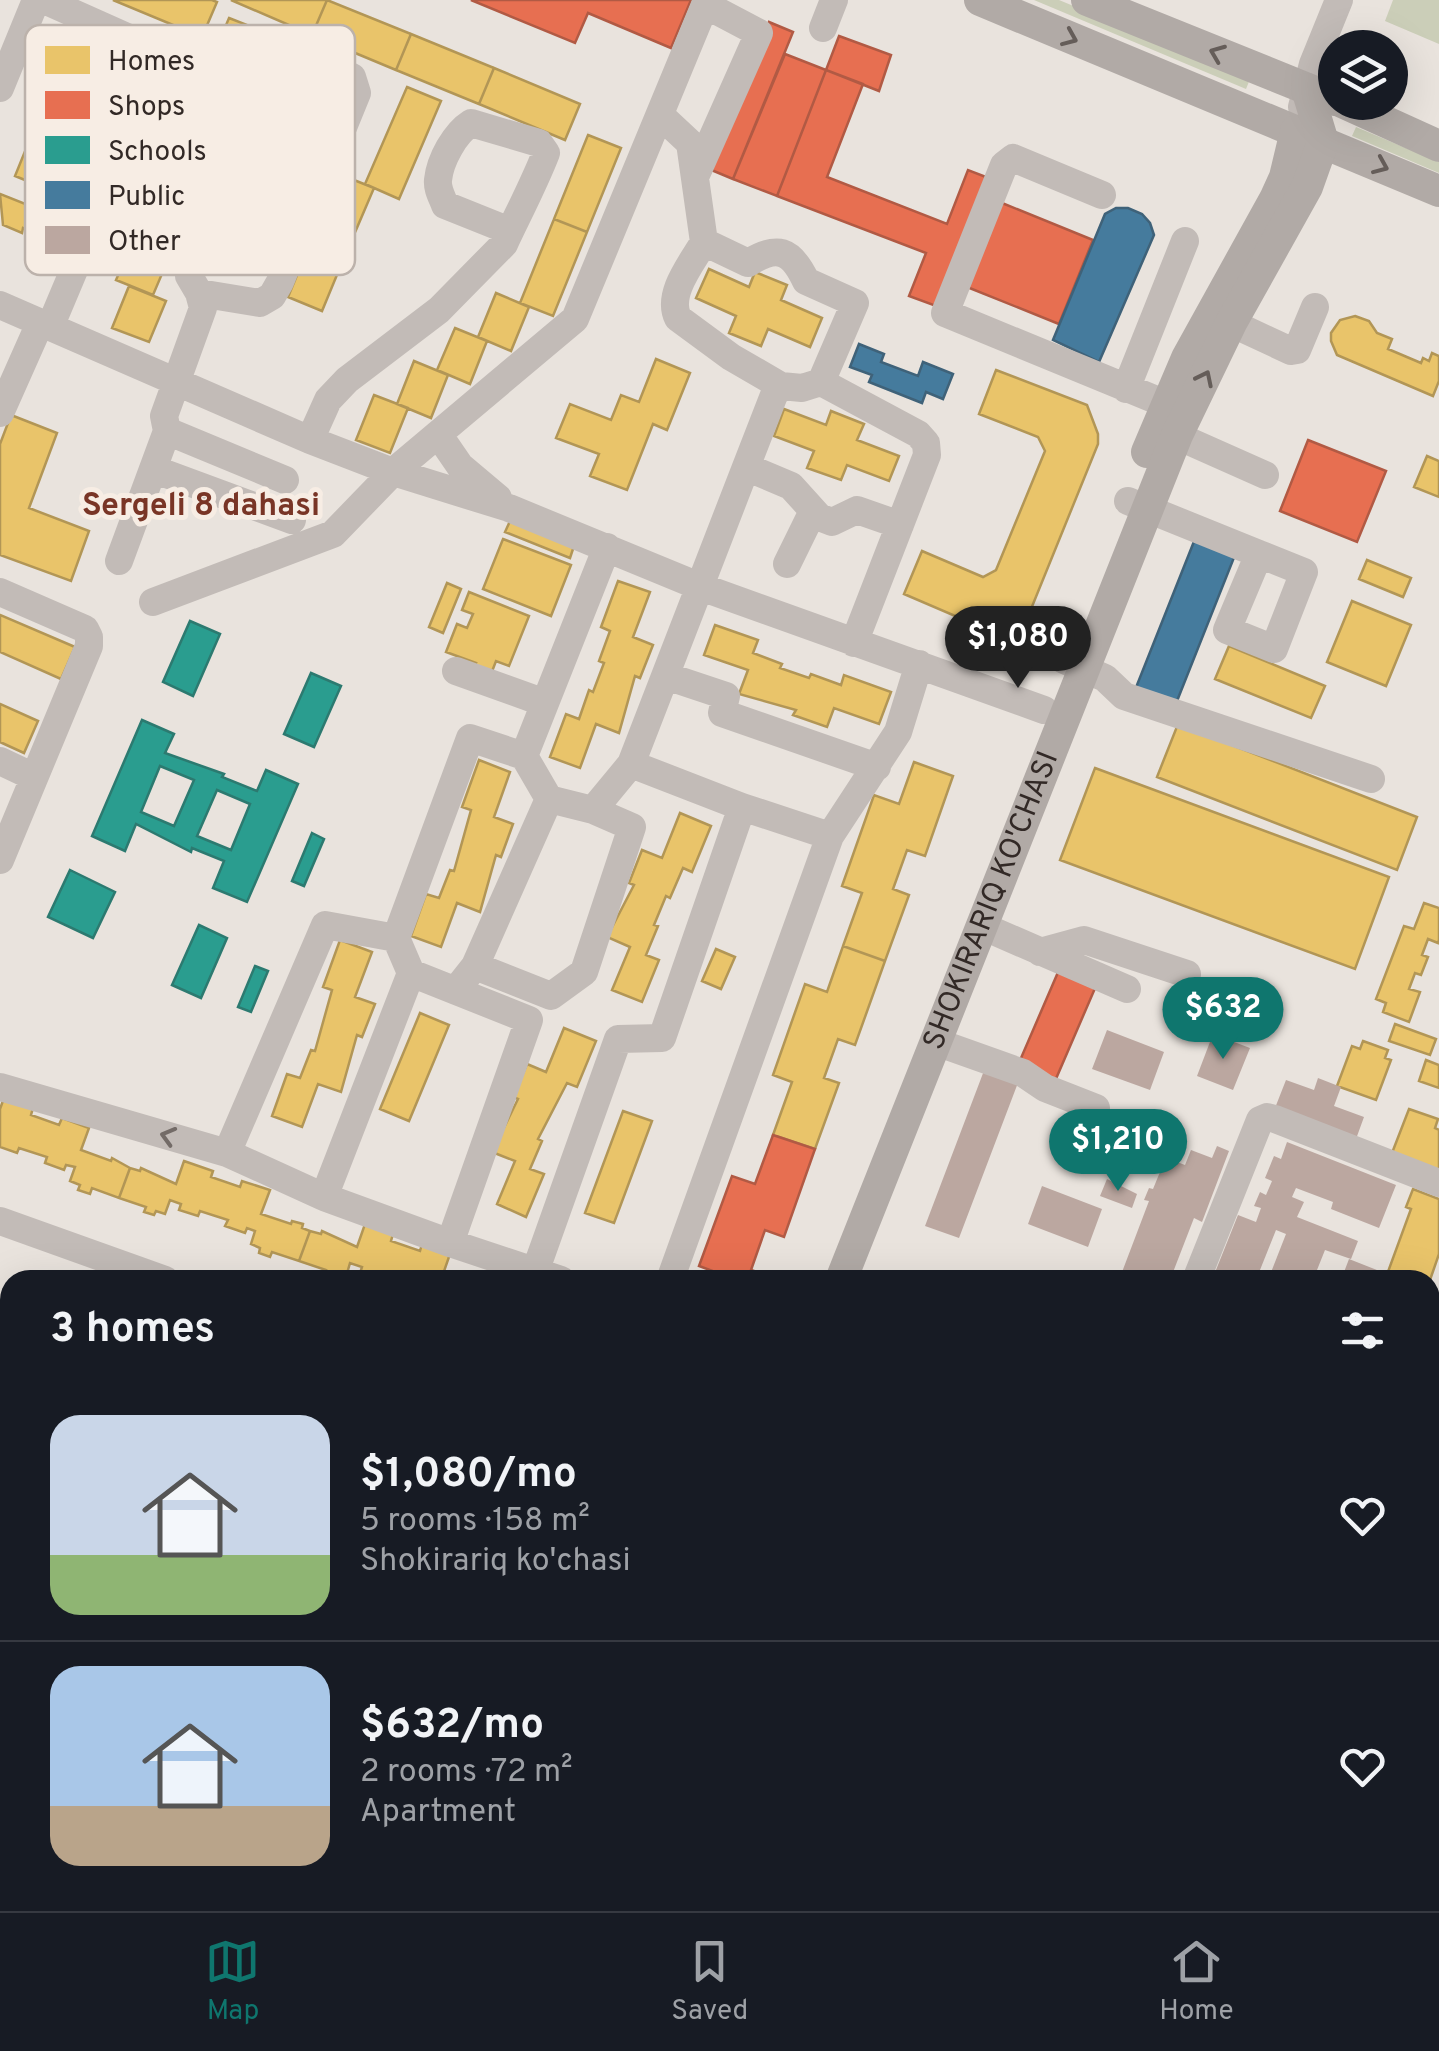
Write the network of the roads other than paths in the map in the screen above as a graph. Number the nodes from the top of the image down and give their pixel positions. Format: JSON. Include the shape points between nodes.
{"nodes":[{"id":1,"x":36,"y":0,"type":"edge"},
{"id":2,"x":44,"y":0,"type":"edge"},
{"id":3,"x":834,"y":0,"type":"edge"},
{"id":4,"x":980,"y":0,"type":"edge"},
{"id":5,"x":1087,"y":0,"type":"edge"},
{"id":6,"x":1339,"y":0,"type":"edge"},
{"id":7,"x":706,"y":2,"type":"edge"},
{"id":8,"x":26,"y":25,"type":"edge"},
{"id":9,"x":100,"y":25,"type":"edge"},
{"id":10,"x":25,"y":27,"type":"edge"},
{"id":11,"x":823,"y":28,"type":"dead end"},
{"id":12,"x":1326,"y":30,"type":"edge"},
{"id":13,"x":1318,"y":50,"type":"edge"},
{"id":14,"x":1318,"y":84,"type":"edge"},
{"id":15,"x":0,"y":88,"type":"edge"},
{"id":16,"x":1318,"y":93,"type":"edge"},
{"id":17,"x":1318,"y":105,"type":"edge"},
{"id":18,"x":660,"y":115,"type":"junction"},
{"id":19,"x":1382,"y":120,"type":"edge"},
{"id":20,"x":1310,"y":136,"type":"junction"},
{"id":21,"x":1439,"y":146,"type":"edge"},
{"id":22,"x":695,"y":177,"type":"junction"},
{"id":23,"x":1439,"y":191,"type":"edge"},
{"id":24,"x":1102,"y":195,"type":"dead end"},
{"id":25,"x":510,"y":232,"type":"dead end"},
{"id":26,"x":1186,"y":241,"type":"dead end"},
{"id":27,"x":704,"y":242,"type":"junction"},
{"id":28,"x":67,"y":275,"type":"edge"},
{"id":29,"x":189,"y":275,"type":"edge"},
{"id":30,"x":283,"y":275,"type":"edge"},
{"id":31,"x":199,"y":293,"type":"junction"},
{"id":32,"x":0,"y":304,"type":"edge"},
{"id":33,"x":1315,"y":307,"type":"dead end"},
{"id":34,"x":1231,"y":323,"type":"junction"},
{"id":35,"x":45,"y":325,"type":"junction"},
{"id":36,"x":176,"y":381,"type":"junction"},
{"id":37,"x":821,"y":382,"type":"junction"},
{"id":38,"x":781,"y":386,"type":"junction"},
{"id":39,"x":1126,"y":389,"type":"junction"},
{"id":40,"x":0,"y":413,"type":"edge"},
{"id":41,"x":1167,"y":422,"type":"junction"},
{"id":42,"x":167,"y":431,"type":"junction"},
{"id":43,"x":438,"y":434,"type":"junction"},
{"id":44,"x":310,"y":440,"type":"junction"},
{"id":45,"x":746,"y":467,"type":"junction"},
{"id":46,"x":153,"y":469,"type":"junction"},
{"id":47,"x":393,"y":472,"type":"junction"},
{"id":48,"x":1265,"y":475,"type":"dead end"},
{"id":49,"x":285,"y":480,"type":"dead end"},
{"id":50,"x":1138,"y":505,"type":"junction"},
{"id":51,"x":509,"y":508,"type":"junction"},
{"id":52,"x":813,"y":510,"type":"junction"},
{"id":53,"x":292,"y":520,"type":"dead end"},
{"id":54,"x":900,"y":525,"type":"junction"},
{"id":55,"x":607,"y":547,"type":"junction"},
{"id":56,"x":1259,"y":554,"type":"dead end"},
{"id":57,"x":119,"y":561,"type":"dead end"},
{"id":58,"x":787,"y":564,"type":"dead end"},
{"id":59,"x":701,"y":587,"type":"junction"},
{"id":60,"x":0,"y":592,"type":"edge"},
{"id":61,"x":153,"y":602,"type":"dead end"},
{"id":62,"x":854,"y":643,"type":"junction"},
{"id":63,"x":919,"y":664,"type":"junction"},
{"id":64,"x":1074,"y":664,"type":"junction"},
{"id":65,"x":456,"y":670,"type":"dead end"},
{"id":66,"x":666,"y":676,"type":"junction"},
{"id":67,"x":545,"y":703,"type":"junction"},
{"id":68,"x":1044,"y":710,"type":"junction"},
{"id":69,"x":524,"y":756,"type":"junction"},
{"id":70,"x":0,"y":761,"type":"edge"},
{"id":71,"x":631,"y":764,"type":"junction"},
{"id":72,"x":877,"y":767,"type":"junction"},
{"id":73,"x":34,"y":777,"type":"junction"},
{"id":74,"x":1370,"y":779,"type":"dead end"},
{"id":75,"x":549,"y":799,"type":"junction"},
{"id":76,"x":742,"y":807,"type":"junction"},
{"id":77,"x":592,"y":810,"type":"junction"},
{"id":78,"x":830,"y":836,"type":"junction"},
{"id":79,"x":0,"y":860,"type":"edge"},
{"id":80,"x":982,"y":926,"type":"junction"},
{"id":81,"x":396,"y":938,"type":"junction"},
{"id":82,"x":1040,"y":952,"type":"junction"},
{"id":83,"x":475,"y":966,"type":"junction"},
{"id":84,"x":411,"y":973,"type":"junction"},
{"id":85,"x":1187,"y":974,"type":"dead end"},
{"id":86,"x":1127,"y":989,"type":"dead end"},
{"id":87,"x":456,"y":990,"type":"junction"},
{"id":88,"x":936,"y":1042,"type":"junction"},
{"id":89,"x":0,"y":1087,"type":"edge"},
{"id":90,"x":1096,"y":1108,"type":"dead end"},
{"id":91,"x":227,"y":1153,"type":"junction"},
{"id":92,"x":1439,"y":1183,"type":"edge"},
{"id":93,"x":324,"y":1197,"type":"junction"},
{"id":94,"x":0,"y":1221,"type":"edge"},
{"id":95,"x":450,"y":1243,"type":"junction"},
{"id":96,"x":137,"y":1270,"type":"edge"},
{"id":97,"x":530,"y":1270,"type":"edge"},
{"id":98,"x":550,"y":1270,"type":"edge"},
{"id":99,"x":674,"y":1270,"type":"edge"},
{"id":100,"x":822,"y":1270,"type":"edge"},
{"id":101,"x":845,"y":1270,"type":"edge"},
{"id":102,"x":1200,"y":1270,"type":"edge"}],
"edges":[{"from":1,"to":8,"type":"street"},
{"from":2,"to":9,"type":"street"},
{"from":3,"to":11,"type":"street"},
{"from":4,"to":20,"type":"main road","one_way":true},
{"from":16,"to":5,"type":"main road","one_way":true},
{"from":6,"to":12,"type":"street"},
{"from":7,"to":18,"type":"street"},
{"from":7,"to":22,"type":"street","via":[[758,33]]},
{"from":10,"to":15,"type":"street"},
{"from":13,"to":14,"type":"street","via":[[1312,64]]},
{"from":17,"to":20,"type":"main road","name":"SHOKIRARIQ KO'CHASI"},
{"from":18,"to":22,"type":"street","via":[[690,143]]},
{"from":18,"to":43,"type":"street","via":[[575,318]]},
{"from":19,"to":21,"type":"main road"},
{"from":20,"to":23,"type":"main road","one_way":true},
{"from":20,"to":34,"type":"main road","name":"SHOKIRARIQ KO'CHASI","via":[[1296,210]]},
{"from":20,"to":41,"type":"main road","name":"SHOKIRARIQ KO'CHASI","via":[[1187,358]]},
{"from":22,"to":27,"type":"street"},
{"from":24,"to":39,"type":"street","via":[[1013,158],[1004,164],[946,313]]},
{"from":25,"to":44,"type":"street","via":[[451,298],[337,390]]},
{"from":26,"to":39,"type":"street"},
{"from":27,"to":37,"type":"street","via":[[748,263],[767,251],[786,254],[806,280],[856,304]]},
{"from":27,"to":38,"type":"street","via":[[678,289],[678,318]]},
{"from":28,"to":35,"type":"street"},
{"from":29,"to":31,"type":"street"},
{"from":30,"to":31,"type":"street","via":[[260,303]]},
{"from":31,"to":36,"type":"street","via":[[203,308]]},
{"from":32,"to":35,"type":"street"},
{"from":33,"to":34,"type":"street","via":[[1297,350]]},
{"from":41,"to":34,"type":"main road","name":"SHOKIRARIQ KO'CHASI","one_way":true},
{"from":35,"to":36,"type":"street"},
{"from":35,"to":40,"type":"street"},
{"from":36,"to":42,"type":"street","via":[[164,416]]},
{"from":36,"to":44,"type":"street"},
{"from":37,"to":38,"type":"street"},
{"from":37,"to":54,"type":"street","via":[[926,443]]},
{"from":38,"to":45,"type":"street"},
{"from":39,"to":41,"type":"street"},
{"from":41,"to":48,"type":"street"},
{"from":41,"to":50,"type":"main road","name":"SHOKIRARIQ KO'CHASI"},
{"from":42,"to":46,"type":"street"},
{"from":42,"to":49,"type":"street"},
{"from":43,"to":47,"type":"street"},
{"from":43,"to":51,"type":"street","via":[[460,466]]},
{"from":44,"to":47,"type":"street"},
{"from":45,"to":52,"type":"street","via":[[791,486]]},
{"from":45,"to":59,"type":"street"},
{"from":46,"to":53,"type":"street"},
{"from":46,"to":57,"type":"street"},
{"from":47,"to":51,"type":"street"},
{"from":47,"to":61,"type":"street","via":[[333,534]]},
{"from":50,"to":56,"type":"street"},
{"from":50,"to":64,"type":"main road","name":"SHOKIRARIQ KO'CHASI"},
{"from":51,"to":55,"type":"street"},
{"from":52,"to":54,"type":"street","via":[[832,522],[858,510]]},
{"from":52,"to":58,"type":"street"},
{"from":54,"to":62,"type":"street"},
{"from":55,"to":59,"type":"street"},
{"from":55,"to":67,"type":"street"},
{"from":59,"to":62,"type":"street"},
{"from":59,"to":66,"type":"street"},
{"from":60,"to":73,"type":"street","via":[[89,636]]},
{"from":62,"to":63,"type":"street"},
{"from":63,"to":68,"type":"street"},
{"from":63,"to":72,"type":"street","via":[[898,732]]},
{"from":64,"to":68,"type":"main road","name":"SHOKIRARIQ KO'CHASI"},
{"from":64,"to":74,"type":"street","via":[[1124,696]]},
{"from":64,"to":80,"type":"main road","name":"SHOKIRARIQ KO'CHASI"},
{"from":65,"to":67,"type":"street"},
{"from":66,"to":71,"type":"street"},
{"from":66,"to":72,"type":"street","via":[[726,696],[722,713]]},
{"from":67,"to":69,"type":"street"},
{"from":68,"to":100,"type":"main road","name":"SHOKIRARIQ KO'CHASI"},
{"from":69,"to":75,"type":"street"},
{"from":69,"to":81,"type":"street","via":[[470,738]]},
{"from":70,"to":73,"type":"street"},
{"from":71,"to":76,"type":"street"},
{"from":71,"to":77,"type":"street"},
{"from":72,"to":78,"type":"street"},
{"from":73,"to":79,"type":"street"},
{"from":75,"to":77,"type":"street"},
{"from":75,"to":83,"type":"street"},
{"from":76,"to":78,"type":"street"},
{"from":76,"to":98,"type":"street","via":[[662,1038],[618,1040]]},
{"from":77,"to":83,"type":"street","via":[[632,827],[584,972],[551,996]]},
{"from":78,"to":99,"type":"street"},
{"from":80,"to":82,"type":"street"},
{"from":80,"to":88,"type":"main road","name":"SHOKIRARIQ KO'CHASI"},
{"from":81,"to":84,"type":"street"},
{"from":81,"to":91,"type":"street","via":[[325,924]]},
{"from":82,"to":85,"type":"street","via":[[1084,940]]},
{"from":82,"to":86,"type":"street"},
{"from":83,"to":87,"type":"street"},
{"from":84,"to":87,"type":"street"},
{"from":84,"to":93,"type":"street"},
{"from":87,"to":95,"type":"street","via":[[529,1020]]},
{"from":88,"to":90,"type":"street"},
{"from":88,"to":101,"type":"main road","name":"SHOKIRARIQ KO'CHASI"},
{"from":91,"to":89,"type":"street","one_way":true},
{"from":91,"to":93,"type":"street"},
{"from":92,"to":102,"type":"street","via":[[1268,1117],[1260,1120]]},
{"from":93,"to":95,"type":"street"},
{"from":94,"to":96,"type":"street"},
{"from":95,"to":97,"type":"street"}]}
